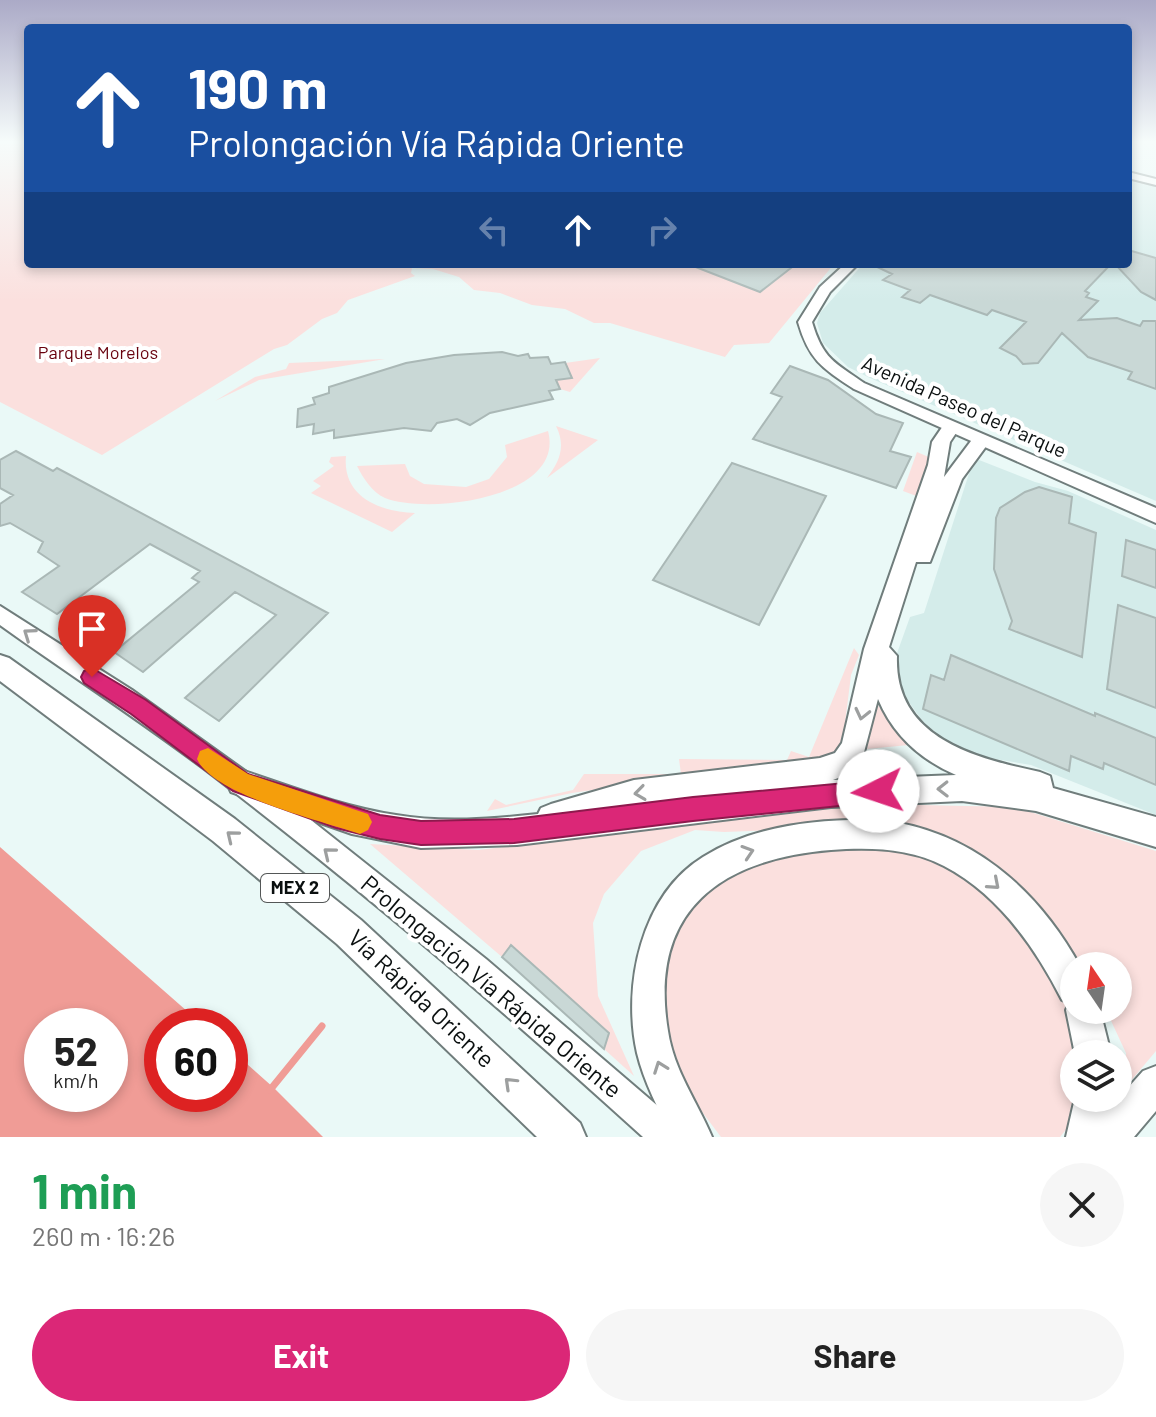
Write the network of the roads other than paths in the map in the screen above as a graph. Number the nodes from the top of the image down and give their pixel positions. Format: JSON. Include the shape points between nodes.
{"nodes":[{"id":1,"x":848,"y":268,"type":"edge"},
{"id":2,"x":951,"y":427,"type":"junction"},
{"id":3,"x":981,"y":441,"type":"junction"},
{"id":4,"x":1156,"y":516,"type":"edge"},
{"id":5,"x":0,"y":614,"type":"edge"},
{"id":6,"x":0,"y":666,"type":"edge"},
{"id":7,"x":241,"y":783,"type":"junction"},
{"id":8,"x":1156,"y":819,"type":"edge"},
{"id":9,"x":514,"y":831,"type":"junction"},
{"id":10,"x":1156,"y":832,"type":"edge"},
{"id":11,"x":1060,"y":964,"type":"edge"},
{"id":12,"x":1156,"y":1084,"type":"edge"},
{"id":13,"x":1090,"y":1112,"type":"edge"},
{"id":14,"x":566,"y":1137,"type":"edge"},
{"id":15,"x":668,"y":1137,"type":"edge"},
{"id":16,"x":693,"y":1137,"type":"edge"},
{"id":17,"x":1085,"y":1137,"type":"edge"},
{"id":18,"x":1109,"y":1137,"type":"edge"}],
"edges":[{"from":1,"to":2,"type":"main road","name":"Avenida Paseo del Parque","via":[[809,313],[806,330],[813,349],[859,386]]},
{"from":2,"to":3,"type":"main road","name":"Avenida Paseo del Parque"},
{"from":2,"to":9,"type":"main road","one_way":true,"via":[[941,442],[938,465],[876,649],[854,747],[844,763],[820,771],[634,793]]},
{"from":3,"to":4,"type":"main road","name":"Avenida Paseo del Parque"},
{"from":3,"to":8,"type":"main road","via":[[955,475],[885,653],[887,698],[927,746],[956,764]]},
{"from":7,"to":5,"type":"main road","name":"Prolongación Vía Rápida Oriente","one_way":true},
{"from":14,"to":6,"type":"highway","name":"Vía Rápida Oriente","number":"MEX 2","one_way":true,"via":[[349,932],[224,830]]},
{"from":7,"to":9,"type":"main road","via":[[380,827],[434,833]]},
{"from":15,"to":7,"type":"main road","name":"Prolongación Vía Rápida Oriente","one_way":true,"via":[[570,1049]]},
{"from":10,"to":9,"type":"main road","one_way":true,"via":[[1075,808],[965,788],[829,795]]},
{"from":16,"to":11,"type":"main road","one_way":true,"via":[[654,1052],[651,976],[655,949],[673,908],[713,867],[750,851],[808,838],[894,837],[931,845],[962,860],[1016,905],[1039,929]]},
{"from":12,"to":18,"type":"main road"},
{"from":13,"to":17,"type":"main road"}]}
